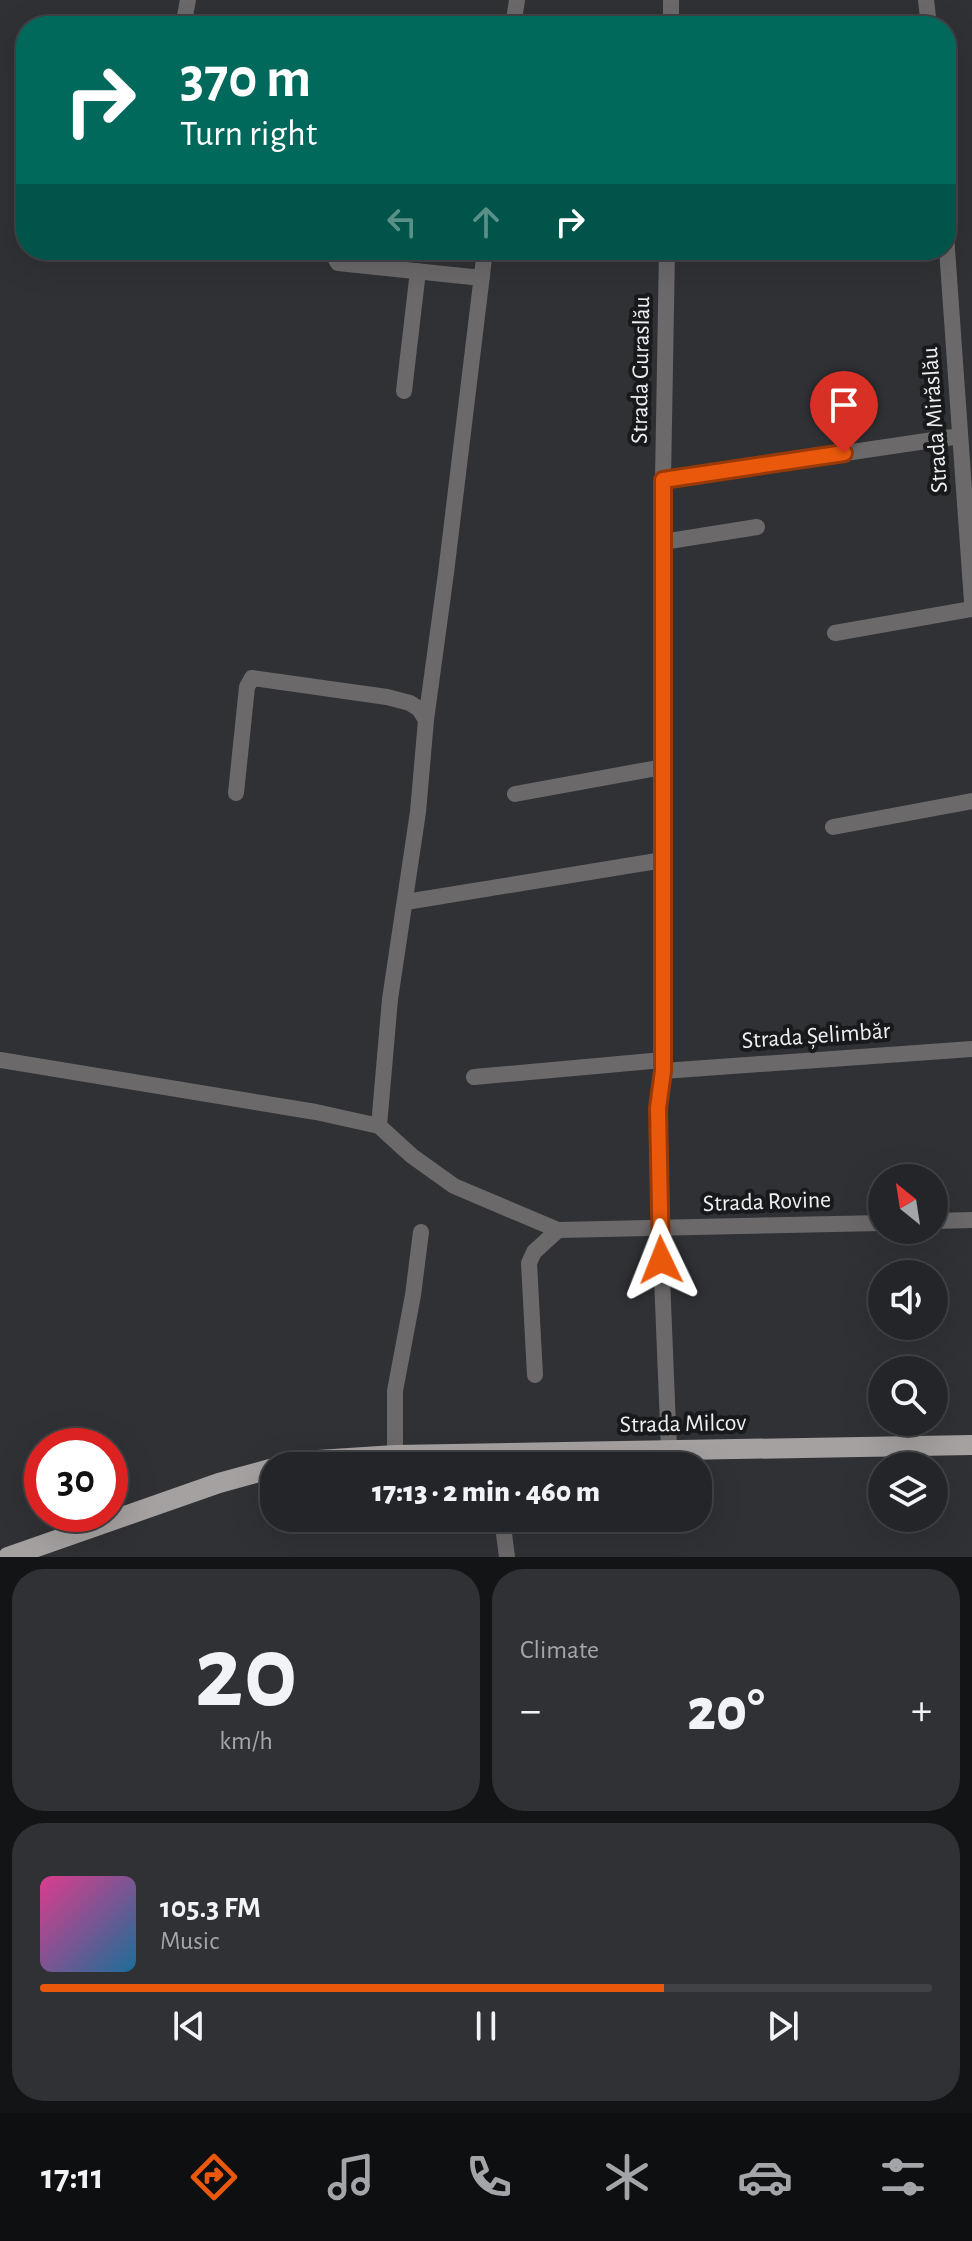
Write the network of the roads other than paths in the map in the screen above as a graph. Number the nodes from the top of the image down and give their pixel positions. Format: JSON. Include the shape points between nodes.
{"nodes":[{"id":1,"x":336,"y":260,"type":"edge"},
{"id":2,"x":484,"y":260,"type":"edge"},
{"id":3,"x":667,"y":260,"type":"edge"},
{"id":4,"x":948,"y":260,"type":"edge"},
{"id":5,"x":418,"y":271,"type":"junction"},
{"id":6,"x":482,"y":278,"type":"junction"},
{"id":7,"x":404,"y":391,"type":"dead end"},
{"id":8,"x":960,"y":436,"type":"junction"},
{"id":9,"x":663,"y":480,"type":"junction"},
{"id":10,"x":757,"y":527,"type":"dead end"},
{"id":11,"x":663,"y":542,"type":"junction"},
{"id":12,"x":972,"y":602,"type":"edge"},
{"id":13,"x":972,"y":609,"type":"edge"},
{"id":14,"x":835,"y":633,"type":"dead end"},
{"id":15,"x":426,"y":720,"type":"junction"},
{"id":16,"x":663,"y":767,"type":"junction"},
{"id":17,"x":236,"y":793,"type":"dead end"},
{"id":18,"x":515,"y":794,"type":"dead end"},
{"id":19,"x":972,"y":801,"type":"edge"},
{"id":20,"x":833,"y":827,"type":"dead end"},
{"id":21,"x":663,"y":860,"type":"junction"},
{"id":22,"x":406,"y":902,"type":"junction"},
{"id":23,"x":972,"y":1049,"type":"edge"},
{"id":24,"x":0,"y":1060,"type":"edge"},
{"id":25,"x":663,"y":1066,"type":"junction"},
{"id":26,"x":474,"y":1077,"type":"dead end"},
{"id":27,"x":379,"y":1126,"type":"junction"},
{"id":28,"x":972,"y":1220,"type":"edge"},
{"id":29,"x":948,"y":1221,"type":"edge"},
{"id":30,"x":868,"y":1223,"type":"edge"},
{"id":31,"x":660,"y":1229,"type":"junction"},
{"id":32,"x":558,"y":1230,"type":"junction"},
{"id":33,"x":421,"y":1232,"type":"dead end"},
{"id":34,"x":535,"y":1375,"type":"dead end"},
{"id":35,"x":972,"y":1445,"type":"edge"},
{"id":36,"x":669,"y":1450,"type":"junction"},
{"id":37,"x":395,"y":1452,"type":"edge"},
{"id":38,"x":634,"y":1452,"type":"edge"},
{"id":39,"x":260,"y":1472,"type":"edge"},
{"id":40,"x":504,"y":1532,"type":"edge"},
{"id":41,"x":8,"y":1557,"type":"edge"},
{"id":42,"x":507,"y":1557,"type":"edge"}],
"edges":[{"from":1,"to":5,"type":"street"},
{"from":2,"to":6,"type":"street"},
{"from":3,"to":9,"type":"street","name":"Strada Guraslău"},
{"from":4,"to":8,"type":"street","name":"Strada Mirăslău"},
{"from":5,"to":6,"type":"street"},
{"from":5,"to":7,"type":"street"},
{"from":6,"to":15,"type":"street"},
{"from":8,"to":9,"type":"street"},
{"from":8,"to":12,"type":"street","name":"Strada Mirăslău"},
{"from":9,"to":11,"type":"street","name":"Strada Guraslău"},
{"from":10,"to":11,"type":"street"},
{"from":11,"to":16,"type":"street","name":"Strada Guraslău"},
{"from":13,"to":14,"type":"street"},
{"from":15,"to":17,"type":"street","via":[[410,703],[387,697],[252,678]]},
{"from":15,"to":22,"type":"street"},
{"from":16,"to":18,"type":"street"},
{"from":16,"to":21,"type":"street","name":"Strada Guraslău"},
{"from":19,"to":20,"type":"street"},
{"from":21,"to":22,"type":"street"},
{"from":21,"to":25,"type":"street","name":"Strada Guraslău"},
{"from":22,"to":27,"type":"street","via":[[390,999]]},
{"from":23,"to":25,"type":"street","name":"Strada Șelimbăr"},
{"from":24,"to":27,"type":"street"},
{"from":25,"to":26,"type":"street","name":"Strada Șelimbăr"},
{"from":25,"to":31,"type":"street","name":"Strada Guraslău","via":[[658,1108]]},
{"from":27,"to":32,"type":"street","via":[[454,1186]]},
{"from":28,"to":29,"type":"street"},
{"from":30,"to":31,"type":"street","name":"Strada Rovine"},
{"from":31,"to":32,"type":"street","name":"Strada Rovine"},
{"from":31,"to":36,"type":"street","name":"Strada Guraslău"},
{"from":32,"to":34,"type":"street","via":[[529,1263]]},
{"from":33,"to":37,"type":"street","via":[[395,1391]]},
{"from":35,"to":36,"type":"main road","name":"Strada Milcov"},
{"from":36,"to":38,"type":"main road","name":"Strada Milcov"},
{"from":39,"to":41,"type":"main road"},
{"from":40,"to":42,"type":"street"}]}
